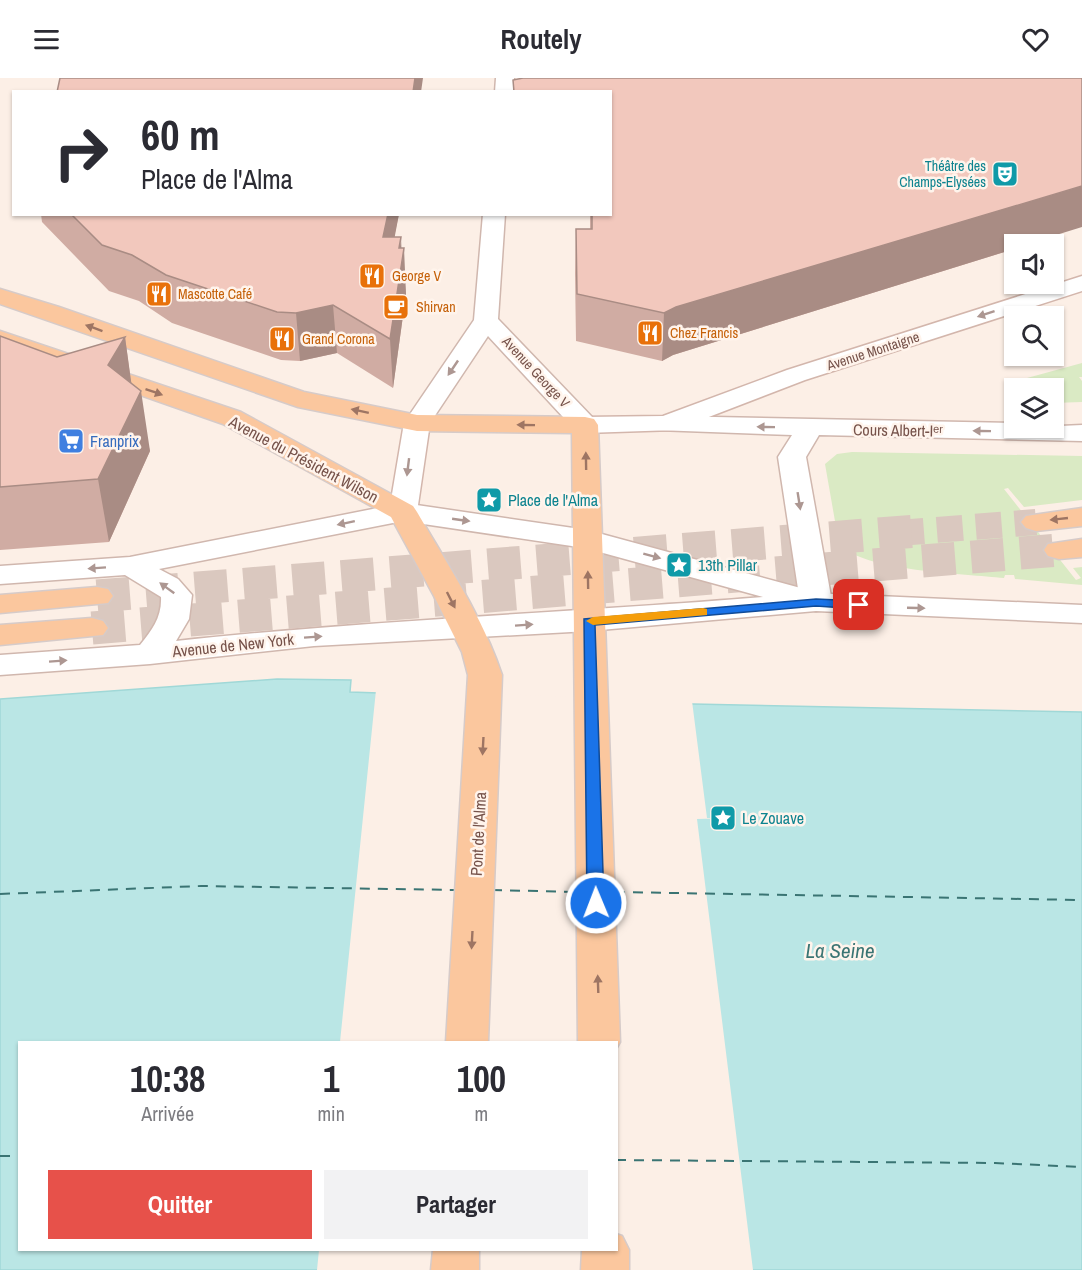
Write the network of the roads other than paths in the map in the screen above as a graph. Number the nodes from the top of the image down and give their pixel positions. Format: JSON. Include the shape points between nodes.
{"nodes":[{"id":1,"x":494,"y":216,"type":"edge"},
{"id":2,"x":1078,"y":288,"type":"edge"},
{"id":3,"x":0,"y":296,"type":"edge"},
{"id":4,"x":486,"y":320,"type":"junction"},
{"id":5,"x":0,"y":338,"type":"edge"},
{"id":6,"x":417,"y":423,"type":"junction"},
{"id":7,"x":666,"y":424,"type":"junction"},
{"id":8,"x":585,"y":425,"type":"junction"},
{"id":9,"x":810,"y":428,"type":"junction"},
{"id":10,"x":1082,"y":433,"type":"edge"},
{"id":11,"x":403,"y":512,"type":"junction"},
{"id":12,"x":1082,"y":517,"type":"edge"},
{"id":13,"x":1036,"y":522,"type":"tunnel mouth"},
{"id":14,"x":587,"y":539,"type":"junction"},
{"id":15,"x":130,"y":566,"type":"junction"},
{"id":16,"x":0,"y":575,"type":"edge"},
{"id":17,"x":97,"y":596,"type":"tunnel mouth"},
{"id":18,"x":816,"y":602,"type":"junction"},
{"id":19,"x":0,"y":604,"type":"edge"},
{"id":20,"x":1082,"y":614,"type":"edge"},
{"id":21,"x":589,"y":621,"type":"junction"},
{"id":22,"x":92,"y":628,"type":"tunnel mouth"},
{"id":23,"x":465,"y":629,"type":"junction"},
{"id":24,"x":0,"y":635,"type":"edge"},
{"id":25,"x":150,"y":654,"type":"junction"},
{"id":26,"x":0,"y":665,"type":"edge"},
{"id":27,"x":467,"y":1041,"type":"edge"},
{"id":28,"x":599,"y":1041,"type":"edge"},
{"id":29,"x":456,"y":1251,"type":"edge"},
{"id":30,"x":605,"y":1251,"type":"edge"},
{"id":31,"x":455,"y":1270,"type":"edge"},
{"id":32,"x":605,"y":1270,"type":"edge"}],
"edges":[{"from":1,"to":4,"type":"street","name":"Avenue George V"},
{"from":2,"to":7,"type":"street","name":"Avenue Montaigne","one_way":true,"via":[[796,375]]},
{"from":6,"to":3,"type":"main road","one_way":true,"via":[[298,399]]},
{"from":4,"to":6,"type":"street","name":"Avenue George V","one_way":true},
{"from":4,"to":8,"type":"street","name":"Avenue George V"},
{"from":5,"to":11,"type":"main road","name":"Avenue du Président Wilson","one_way":true,"via":[[232,418]]},
{"from":8,"to":6,"type":"main road","one_way":true},
{"from":6,"to":11,"type":"street","one_way":true},
{"from":7,"to":8,"type":"street"},
{"from":9,"to":7,"type":"street","name":"Cours Albert-Iᵉʳ","one_way":true},
{"from":14,"to":8,"type":"main road","one_way":true},
{"from":10,"to":9,"type":"street","name":"Cours Albert-Iᵉʳ","one_way":true},
{"from":9,"to":18,"type":"street","one_way":true,"via":[[792,457]]},
{"from":11,"to":14,"type":"street","one_way":true},
{"from":11,"to":15,"type":"street","one_way":true},
{"from":11,"to":23,"type":"main road","one_way":true},
{"from":12,"to":13,"type":"main road","one_way":true},
{"from":14,"to":18,"type":"street","one_way":true},
{"from":21,"to":14,"type":"main road","one_way":true},
{"from":15,"to":16,"type":"street","one_way":true},
{"from":25,"to":15,"type":"street","one_way":true,"via":[[171,626],[178,608],[176,595]]},
{"from":17,"to":19,"type":"main road"},
{"from":18,"to":20,"type":"street","one_way":true},
{"from":18,"to":21,"type":"street"},
{"from":23,"to":21,"type":"street","one_way":true},
{"from":28,"to":21,"type":"main road","one_way":true},
{"from":22,"to":24,"type":"main road"},
{"from":25,"to":23,"type":"street","name":"Avenue de New York","one_way":true,"via":[[314,636]]},
{"from":23,"to":27,"type":"main road","name":"Pont de l'Alma","one_way":true,"via":[[478,652],[486,687]]},
{"from":26,"to":25,"type":"street","name":"Avenue de New York","one_way":true},
{"from":29,"to":31,"type":"main road"},
{"from":30,"to":32,"type":"main road"}]}
